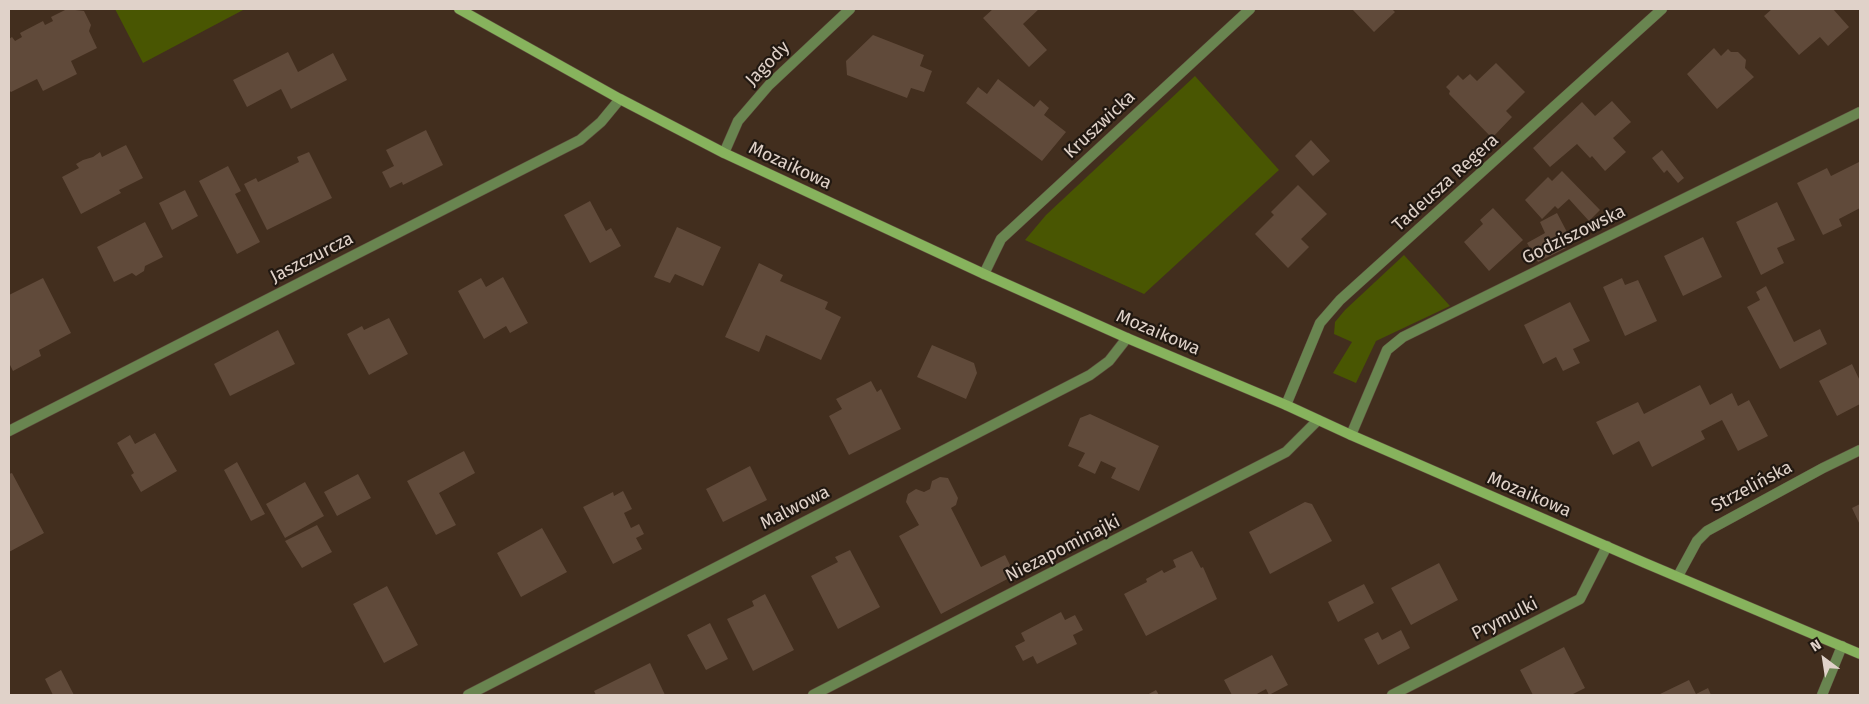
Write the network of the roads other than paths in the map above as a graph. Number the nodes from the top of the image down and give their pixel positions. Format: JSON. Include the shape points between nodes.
{"nodes":[{"id":1,"x":459,"y":9,"type":"edge"},
{"id":2,"x":850,"y":9,"type":"edge"},
{"id":3,"x":1250,"y":9,"type":"edge"},
{"id":4,"x":1662,"y":9,"type":"edge"},
{"id":5,"x":620,"y":99,"type":"junction"},
{"id":6,"x":1860,"y":112,"type":"edge"},
{"id":7,"x":724,"y":152,"type":"junction"},
{"id":8,"x":984,"y":274,"type":"junction"},
{"id":9,"x":1127,"y":338,"type":"junction"},
{"id":10,"x":1286,"y":405,"type":"junction"},
{"id":11,"x":1318,"y":420,"type":"junction"},
{"id":12,"x":9,"y":431,"type":"edge"},
{"id":13,"x":1351,"y":435,"type":"junction"},
{"id":14,"x":1860,"y":450,"type":"edge"},
{"id":15,"x":1607,"y":546,"type":"junction"},
{"id":16,"x":1678,"y":576,"type":"junction"},
{"id":17,"x":1842,"y":646,"type":"junction"},
{"id":18,"x":1860,"y":654,"type":"edge"},
{"id":19,"x":468,"y":695,"type":"edge"},
{"id":20,"x":813,"y":695,"type":"edge"},
{"id":21,"x":1392,"y":695,"type":"edge"},
{"id":22,"x":1822,"y":695,"type":"edge"}],
"edges":[{"from":1,"to":5,"type":"street","name":"Mozaikowa"},
{"from":2,"to":7,"type":"street","name":"Jagody","via":[[769,85],[738,121]]},
{"from":3,"to":8,"type":"street","name":"Kruszwicka","via":[[1001,238]]},
{"from":4,"to":10,"type":"street","name":"Tadeusza Regera","via":[[1340,300],[1320,323]]},
{"from":5,"to":7,"type":"street","name":"Mozaikowa"},
{"from":5,"to":12,"type":"street","name":"Jaszczurcza","via":[[602,122],[580,140]]},
{"from":6,"to":13,"type":"street","name":"Godziszowska","via":[[1403,337],[1387,350]]},
{"from":7,"to":8,"type":"street","name":"Mozaikowa"},
{"from":8,"to":9,"type":"street","name":"Mozaikowa"},
{"from":9,"to":10,"type":"street","name":"Mozaikowa"},
{"from":9,"to":19,"type":"street","name":"Malwowa","via":[[1109,361],[1090,374]]},
{"from":10,"to":11,"type":"street","name":"Mozaikowa"},
{"from":11,"to":13,"type":"street","name":"Mozaikowa"},
{"from":11,"to":20,"type":"street","name":"Niezapominajki","via":[[1286,452]]},
{"from":13,"to":15,"type":"street","name":"Mozaikowa"},
{"from":14,"to":16,"type":"street","name":"Strzelińska","via":[[1707,531],[1697,541]]},
{"from":15,"to":16,"type":"street","name":"Mozaikowa"},
{"from":15,"to":21,"type":"street","name":"Prymulki","via":[[1580,599]]},
{"from":16,"to":17,"type":"street","name":"Mozaikowa"},
{"from":17,"to":18,"type":"street","name":"Mozaikowa"},
{"from":17,"to":22,"type":"street"}]}
